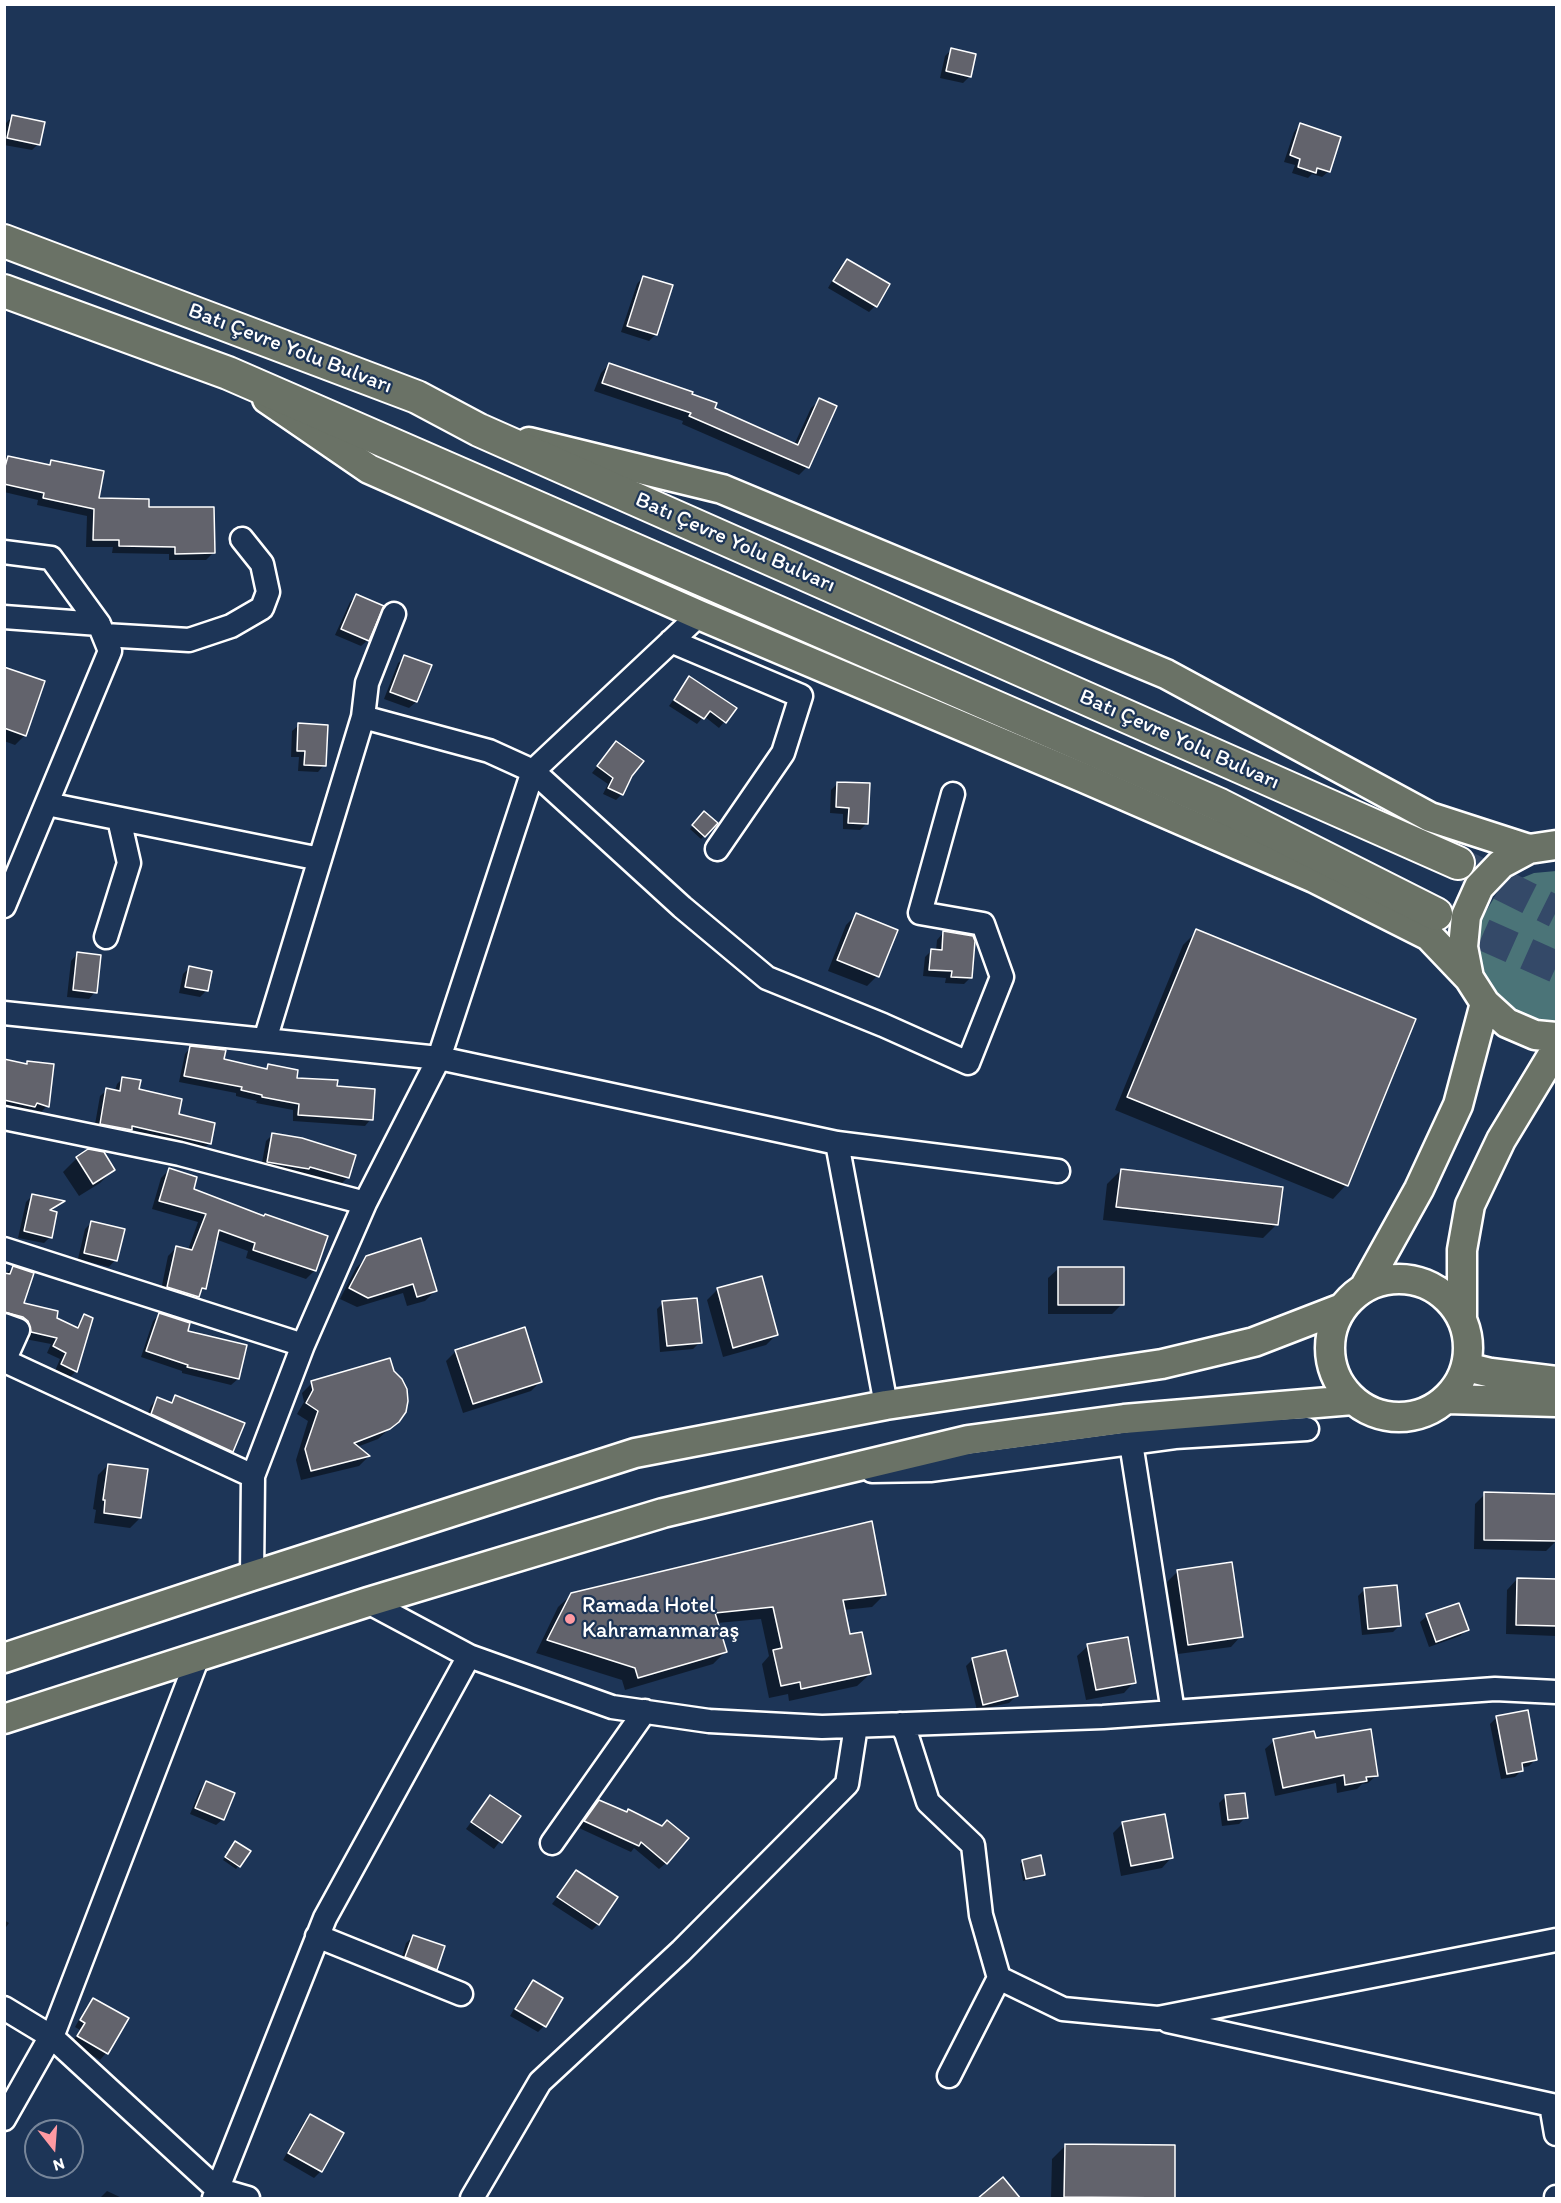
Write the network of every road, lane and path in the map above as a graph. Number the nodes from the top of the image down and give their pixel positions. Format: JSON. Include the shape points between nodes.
{"nodes":[{"id":1,"x":4,"y":241,"type":"edge"},
{"id":2,"x":4,"y":291,"type":"edge"},
{"id":3,"x":228,"y":372,"type":"junction"},
{"id":4,"x":479,"y":430,"type":"junction"},
{"id":5,"x":242,"y":539,"type":"dead end"},
{"id":6,"x":4,"y":552,"type":"edge"},
{"id":7,"x":394,"y":614,"type":"dead end"},
{"id":8,"x":699,"y":615,"type":"junction"},
{"id":9,"x":4,"y":617,"type":"edge"},
{"id":10,"x":102,"y":630,"type":"junction"},
{"id":11,"x":671,"y":641,"type":"junction"},
{"id":12,"x":363,"y":717,"type":"junction"},
{"id":13,"x":533,"y":771,"type":"junction"},
{"id":14,"x":953,"y":794,"type":"dead end"},
{"id":15,"x":46,"y":804,"type":"junction"},
{"id":16,"x":119,"y":819,"type":"junction"},
{"id":17,"x":1543,"y":847,"type":"edge"},
{"id":18,"x":717,"y":849,"type":"dead end"},
{"id":19,"x":320,"y":859,"type":"junction"},
{"id":20,"x":1458,"y":863,"type":"tunnel mouth"},
{"id":21,"x":4,"y":906,"type":"edge"},
{"id":22,"x":1436,"y":914,"type":"tunnel mouth"},
{"id":23,"x":106,"y":937,"type":"dead end"},
{"id":24,"x":1470,"y":978,"type":"junction"},
{"id":25,"x":1485,"y":1003,"type":"junction"},
{"id":26,"x":4,"y":1013,"type":"edge"},
{"id":27,"x":1557,"y":1037,"type":"edge"},
{"id":28,"x":265,"y":1040,"type":"junction"},
{"id":29,"x":1557,"y":1049,"type":"edge"},
{"id":30,"x":439,"y":1058,"type":"junction"},
{"id":31,"x":4,"y":1118,"type":"edge"},
{"id":32,"x":837,"y":1143,"type":"junction"},
{"id":33,"x":1058,"y":1171,"type":"dead end"},
{"id":34,"x":365,"y":1203,"type":"junction"},
{"id":35,"x":4,"y":1249,"type":"edge"},
{"id":36,"x":1364,"y":1288,"type":"junction"},
{"id":37,"x":1342,"y":1308,"type":"junction"},
{"id":38,"x":1462,"y":1319,"type":"junction"},
{"id":39,"x":4,"y":1325,"type":"edge"},
{"id":40,"x":303,"y":1346,"type":"junction"},
{"id":41,"x":5,"y":1361,"type":"edge"},
{"id":42,"x":1466,"y":1367,"type":"junction"},
{"id":43,"x":1557,"y":1381,"type":"edge"},
{"id":44,"x":1446,"y":1399,"type":"junction"},
{"id":45,"x":1353,"y":1400,"type":"junction"},
{"id":46,"x":1557,"y":1402,"type":"edge"},
{"id":47,"x":886,"y":1405,"type":"junction"},
{"id":48,"x":1307,"y":1429,"type":"dead end"},
{"id":49,"x":1131,"y":1443,"type":"junction"},
{"id":50,"x":834,"y":1472,"type":"junction"},
{"id":51,"x":253,"y":1476,"type":"junction"},
{"id":52,"x":252,"y":1576,"type":"junction"},
{"id":53,"x":368,"y":1602,"type":"junction"},
{"id":54,"x":469,"y":1656,"type":"junction"},
{"id":55,"x":198,"y":1657,"type":"junction"},
{"id":56,"x":4,"y":1659,"type":"edge"},
{"id":57,"x":1557,"y":1692,"type":"edge"},
{"id":58,"x":645,"y":1712,"type":"junction"},
{"id":59,"x":1173,"y":1712,"type":"junction"},
{"id":60,"x":4,"y":1719,"type":"edge"},
{"id":61,"x":900,"y":1724,"type":"junction"},
{"id":62,"x":856,"y":1726,"type":"junction"},
{"id":63,"x":552,"y":1843,"type":"dead end"},
{"id":64,"x":317,"y":1936,"type":"junction"},
{"id":65,"x":1557,"y":1940,"type":"edge"},
{"id":66,"x":999,"y":1978,"type":"junction"},
{"id":67,"x":461,"y":1994,"type":"dead end"},
{"id":68,"x":4,"y":2008,"type":"edge"},
{"id":69,"x":1158,"y":2018,"type":"junction"},
{"id":70,"x":52,"y":2036,"type":"junction"},
{"id":71,"x":949,"y":2076,"type":"dead end"},
{"id":72,"x":1554,"y":2106,"type":"edge"},
{"id":73,"x":4,"y":2119,"type":"edge"},
{"id":74,"x":1557,"y":2134,"type":"edge"},
{"id":75,"x":216,"y":2194,"type":"edge"},
{"id":76,"x":248,"y":2199,"type":"edge"},
{"id":77,"x":472,"y":2199,"type":"edge"}],
"edges":[{"from":1,"to":4,"type":"highway","name":"Batı Çevre Yolu Bulvarı","via":[[417,397]]},
{"from":2,"to":3,"type":"highway","name":"Batı Çevre Yolu Bulvarı"},
{"from":3,"to":8,"type":"main road","via":[[369,469]]},
{"from":3,"to":22,"type":"highway","name":"Batı Çevre Yolu Bulvarı","via":[[1220,805]]},
{"from":4,"to":17,"type":"main road","via":[[722,489],[1166,674],[1430,817]]},
{"from":4,"to":20,"type":"highway","name":"Batı Çevre Yolu Bulvarı"},
{"from":5,"to":10,"type":"street","via":[[262,564],[268,592],[262,608],[231,626],[189,640]]},
{"from":6,"to":10,"type":"street","via":[[51,558]]},
{"from":7,"to":12,"type":"street","via":[[367,682]]},
{"from":8,"to":11,"type":"street"},
{"from":8,"to":24,"type":"main road","via":[[1314,878],[1428,936]]},
{"from":9,"to":10,"type":"street"},
{"from":10,"to":15,"type":"street","via":[[110,651]]},
{"from":11,"to":13,"type":"street"},
{"from":11,"to":18,"type":"street","via":[[801,696],[783,753]]},
{"from":12,"to":13,"type":"street","via":[[489,751]]},
{"from":12,"to":19,"type":"street"},
{"from":13,"to":14,"type":"street","via":[[682,907],[767,978],[884,1024],[968,1063],[1002,978],[983,924],[920,913]]},
{"from":13,"to":30,"type":"street"},
{"from":15,"to":16,"type":"street"},
{"from":15,"to":21,"type":"street"},
{"from":16,"to":19,"type":"street"},
{"from":16,"to":23,"type":"street","via":[[129,863]]},
{"from":17,"to":24,"type":"main road","via":[[1501,864],[1479,887],[1466,916],[1463,947]]},
{"from":19,"to":28,"type":"street"},
{"from":24,"to":25,"type":"main road"},
{"from":25,"to":27,"type":"main road","via":[[1507,1023],[1534,1035]]},
{"from":25,"to":36,"type":"main road","via":[[1458,1105],[1419,1189]]},
{"from":26,"to":28,"type":"street"},
{"from":28,"to":30,"type":"street"},
{"from":29,"to":38,"type":"main road","via":[[1501,1140],[1470,1205],[1462,1250]]},
{"from":30,"to":32,"type":"street"},
{"from":30,"to":34,"type":"street"},
{"from":31,"to":34,"type":"street","via":[[180,1154]]},
{"from":32,"to":33,"type":"street"},
{"from":32,"to":47,"type":"street"},
{"from":34,"to":40,"type":"street"},
{"from":35,"to":40,"type":"street"},
{"from":36,"to":37,"type":"main road"},
{"from":36,"to":38,"type":"main road","via":[[1391,1279],[1420,1282],[1445,1296]]},
{"from":37,"to":45,"type":"main road","via":[[1331,1335],[1331,1363]]},
{"from":37,"to":47,"type":"main road","via":[[1254,1342],[1162,1364]]},
{"from":38,"to":42,"type":"main road","via":[[1469,1347]]},
{"from":39,"to":41,"type":"street","via":[[18,1330]]},
{"from":40,"to":51,"type":"street"},
{"from":41,"to":51,"type":"street"},
{"from":42,"to":43,"type":"main road"},
{"from":42,"to":44,"type":"main road"},
{"from":44,"to":45,"type":"main road","via":[[1435,1408],[1400,1417],[1379,1414]]},
{"from":44,"to":46,"type":"main road"},
{"from":45,"to":50,"type":"main road","via":[[1124,1419],[968,1440]]},
{"from":47,"to":52,"type":"main road","via":[[635,1453]]},
{"from":48,"to":49,"type":"street"},
{"from":49,"to":50,"type":"street","via":[[930,1470]]},
{"from":49,"to":59,"type":"street"},
{"from":50,"to":53,"type":"main road","via":[[663,1513]]},
{"from":51,"to":52,"type":"street"},
{"from":52,"to":56,"type":"main road"},
{"from":53,"to":54,"type":"street"},
{"from":53,"to":55,"type":"main road"},
{"from":54,"to":58,"type":"street","via":[[612,1707]]},
{"from":54,"to":64,"type":"street"},
{"from":55,"to":60,"type":"main road"},
{"from":55,"to":70,"type":"street"},
{"from":57,"to":59,"type":"street","via":[[1495,1689]]},
{"from":58,"to":62,"type":"street","via":[[709,1720]]},
{"from":58,"to":63,"type":"street"},
{"from":59,"to":61,"type":"street"},
{"from":61,"to":62,"type":"street"},
{"from":61,"to":66,"type":"street","via":[[928,1802],[973,1845],[981,1915]]},
{"from":62,"to":77,"type":"street","via":[[847,1785],[681,1952],[540,2082]]},
{"from":64,"to":67,"type":"street"},
{"from":64,"to":75,"type":"street"},
{"from":65,"to":69,"type":"street"},
{"from":66,"to":69,"type":"street","via":[[1063,2008]]},
{"from":66,"to":71,"type":"street"},
{"from":68,"to":70,"type":"street"},
{"from":69,"to":72,"type":"street"},
{"from":70,"to":73,"type":"street"},
{"from":70,"to":75,"type":"street"},
{"from":72,"to":74,"type":"street"},
{"from":75,"to":76,"type":"street"}]}
